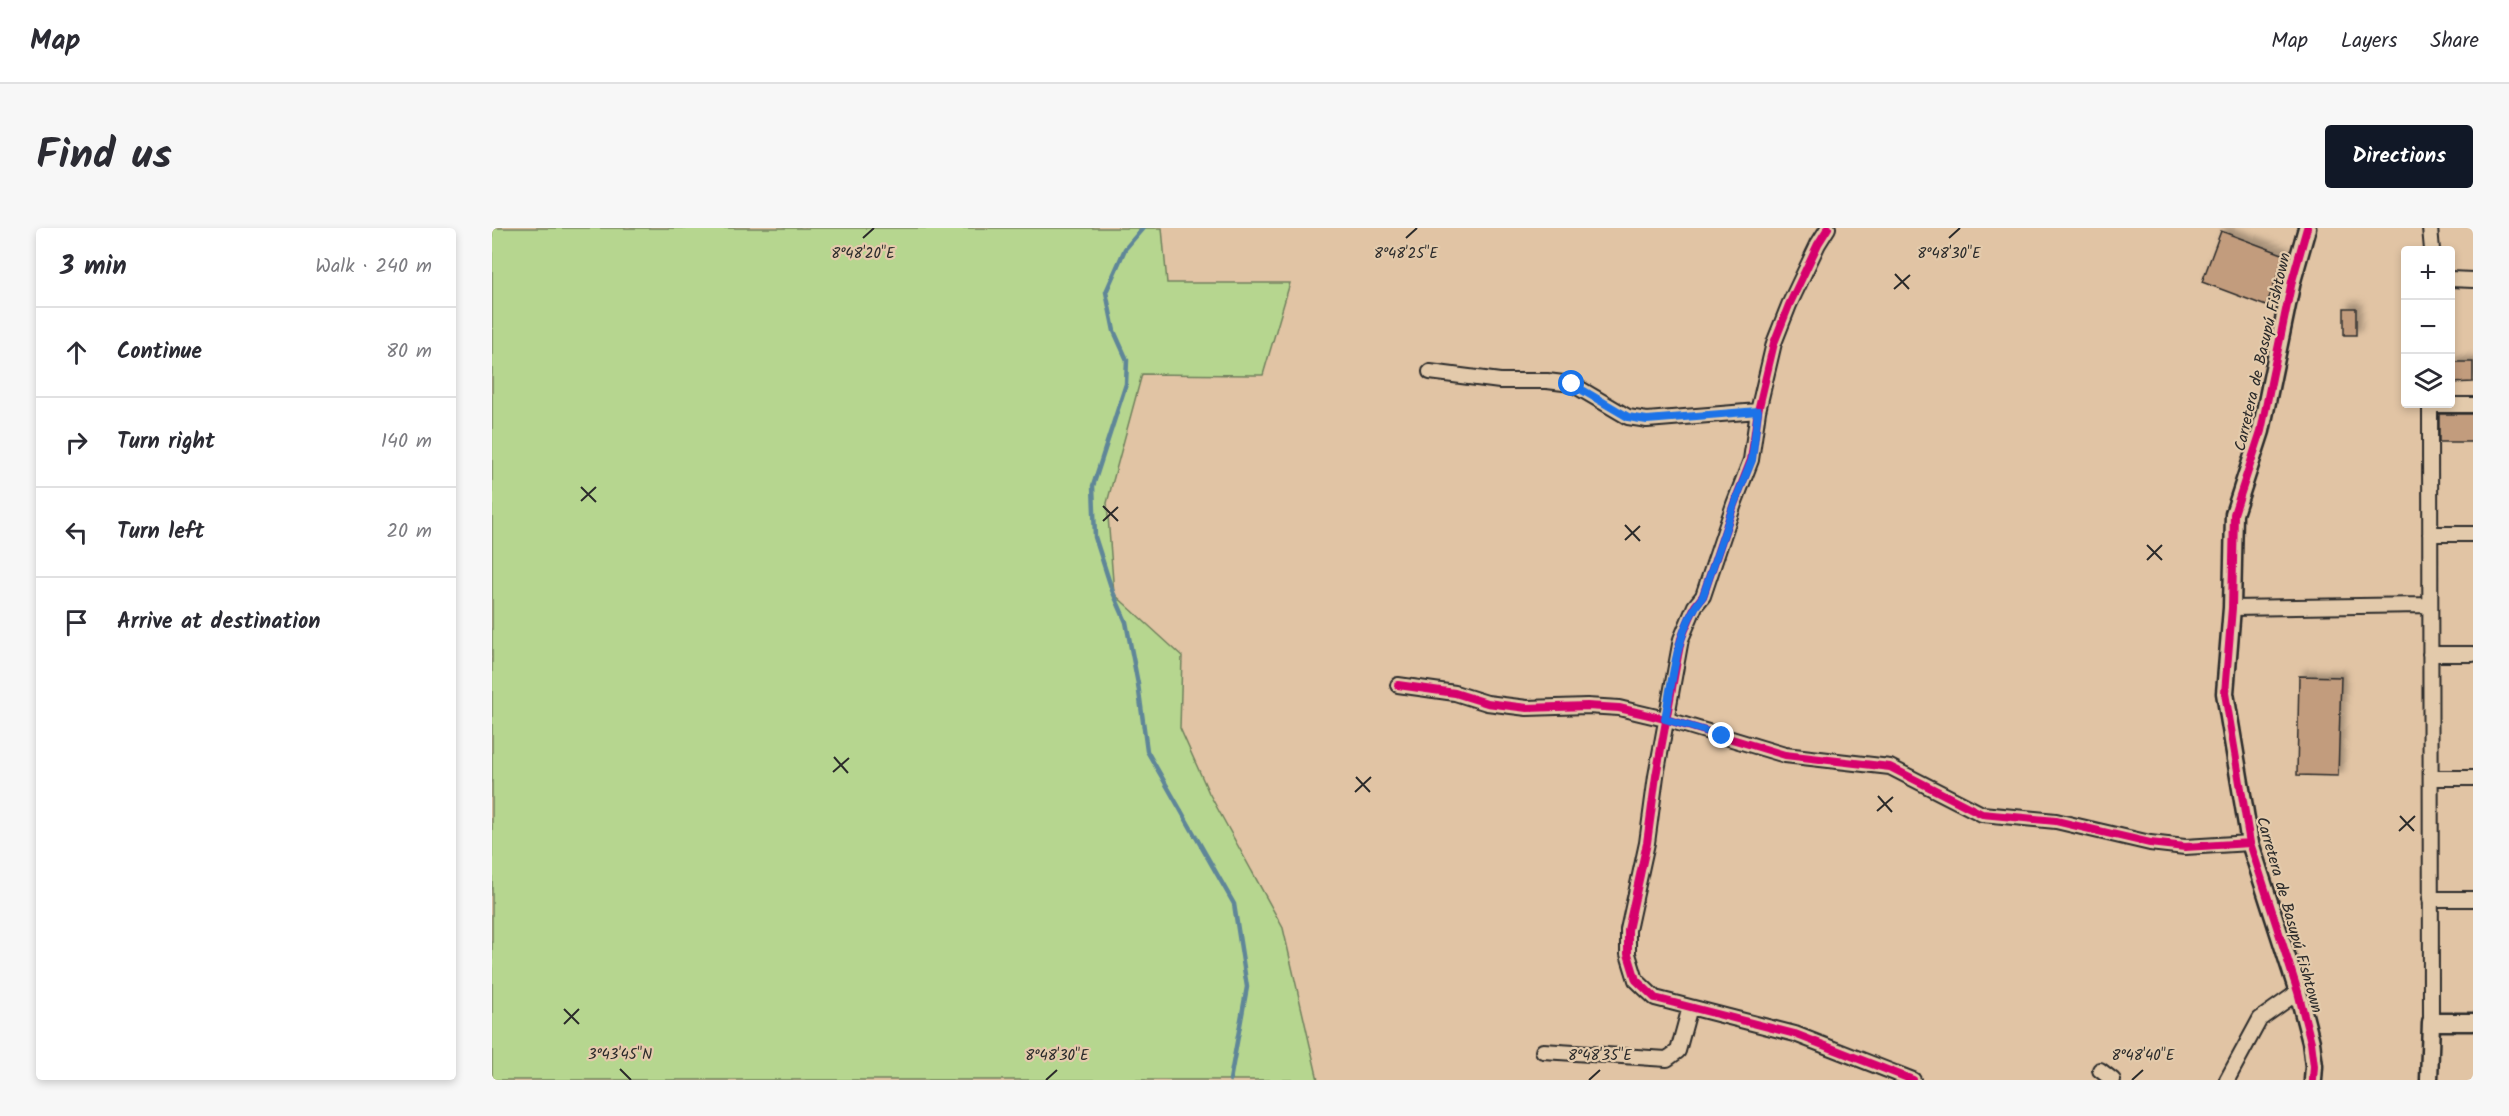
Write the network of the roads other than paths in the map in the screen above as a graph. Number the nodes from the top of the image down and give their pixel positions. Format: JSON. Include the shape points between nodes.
{"nodes":[{"id":1,"x":1828,"y":228,"type":"edge"},
{"id":2,"x":2307,"y":228,"type":"edge"},
{"id":3,"x":2430,"y":228,"type":"edge"},
{"id":4,"x":2432,"y":246,"type":"edge"},
{"id":5,"x":2455,"y":279,"type":"edge"},
{"id":6,"x":2473,"y":280,"type":"edge"},
{"id":7,"x":1430,"y":372,"type":"dead end"},
{"id":8,"x":2455,"y":405,"type":"edge"},
{"id":9,"x":2473,"y":405,"type":"edge"},
{"id":10,"x":2430,"y":408,"type":"edge"},
{"id":11,"x":1758,"y":411,"type":"junction"},
{"id":12,"x":2430,"y":534,"type":"junction"},
{"id":13,"x":2473,"y":534,"type":"edge"},
{"id":14,"x":2429,"y":605,"type":"junction"},
{"id":15,"x":2232,"y":608,"type":"junction"},
{"id":16,"x":2430,"y":654,"type":"junction"},
{"id":17,"x":2473,"y":654,"type":"edge"},
{"id":18,"x":1398,"y":685,"type":"dead end"},
{"id":19,"x":1665,"y":719,"type":"junction"},
{"id":20,"x":2432,"y":778,"type":"junction"},
{"id":21,"x":2473,"y":778,"type":"edge"},
{"id":22,"x":2250,"y":843,"type":"junction"},
{"id":23,"x":2430,"y":899,"type":"junction"},
{"id":24,"x":2473,"y":899,"type":"edge"},
{"id":25,"x":2298,"y":992,"type":"junction"},
{"id":26,"x":1690,"y":1007,"type":"junction"},
{"id":27,"x":2431,"y":1022,"type":"junction"},
{"id":28,"x":2473,"y":1022,"type":"edge"},
{"id":29,"x":1543,"y":1051,"type":"dead end"},
{"id":30,"x":2100,"y":1070,"type":"dead end"},
{"id":31,"x":1913,"y":1080,"type":"edge"},
{"id":32,"x":2113,"y":1080,"type":"edge"},
{"id":33,"x":2227,"y":1080,"type":"edge"},
{"id":34,"x":2313,"y":1080,"type":"edge"},
{"id":35,"x":2429,"y":1080,"type":"edge"}],
"edges":[{"from":1,"to":11,"type":"street","via":[[1774,344]]},
{"from":2,"to":15,"type":"street","name":"Carretera de Basupú Fishtown","via":[[2261,431],[2234,514]]},
{"from":3,"to":4,"type":"street"},
{"from":5,"to":6,"type":"street"},
{"from":7,"to":11,"type":"street","via":[[1500,381],[1572,384],[1628,417],[1647,420]]},
{"from":8,"to":9,"type":"street"},
{"from":10,"to":12,"type":"street"},
{"from":11,"to":19,"type":"street","via":[[1752,460],[1703,596],[1681,639]]},
{"from":12,"to":13,"type":"street"},
{"from":12,"to":14,"type":"street"},
{"from":14,"to":15,"type":"street"},
{"from":14,"to":16,"type":"street"},
{"from":15,"to":22,"type":"street","name":"Carretera de Basupú Fishtown","via":[[2225,693]]},
{"from":16,"to":17,"type":"street"},
{"from":16,"to":20,"type":"street"},
{"from":18,"to":19,"type":"street","via":[[1455,693],[1487,703],[1527,708],[1619,708]]},
{"from":19,"to":22,"type":"street","via":[[1785,755],[1890,767],[1982,814],[2056,821],[2185,847]]},
{"from":19,"to":26,"type":"street","via":[[1628,954],[1636,980],[1647,992],[1655,998]]},
{"from":20,"to":21,"type":"street"},
{"from":20,"to":23,"type":"street"},
{"from":22,"to":25,"type":"street","name":"Carretera de Basupú Fishtown"},
{"from":23,"to":24,"type":"street"},
{"from":23,"to":27,"type":"street"},
{"from":25,"to":33,"type":"street","via":[[2260,1019]]},
{"from":25,"to":34,"type":"street","name":"Carretera de Basupú Fishtown","via":[[2311,1042]]},
{"from":26,"to":29,"type":"street","via":[[1678,1051],[1667,1059]]},
{"from":26,"to":31,"type":"street","via":[[1795,1034]]},
{"from":27,"to":28,"type":"street"},
{"from":27,"to":35,"type":"street"},
{"from":30,"to":32,"type":"street"}]}
